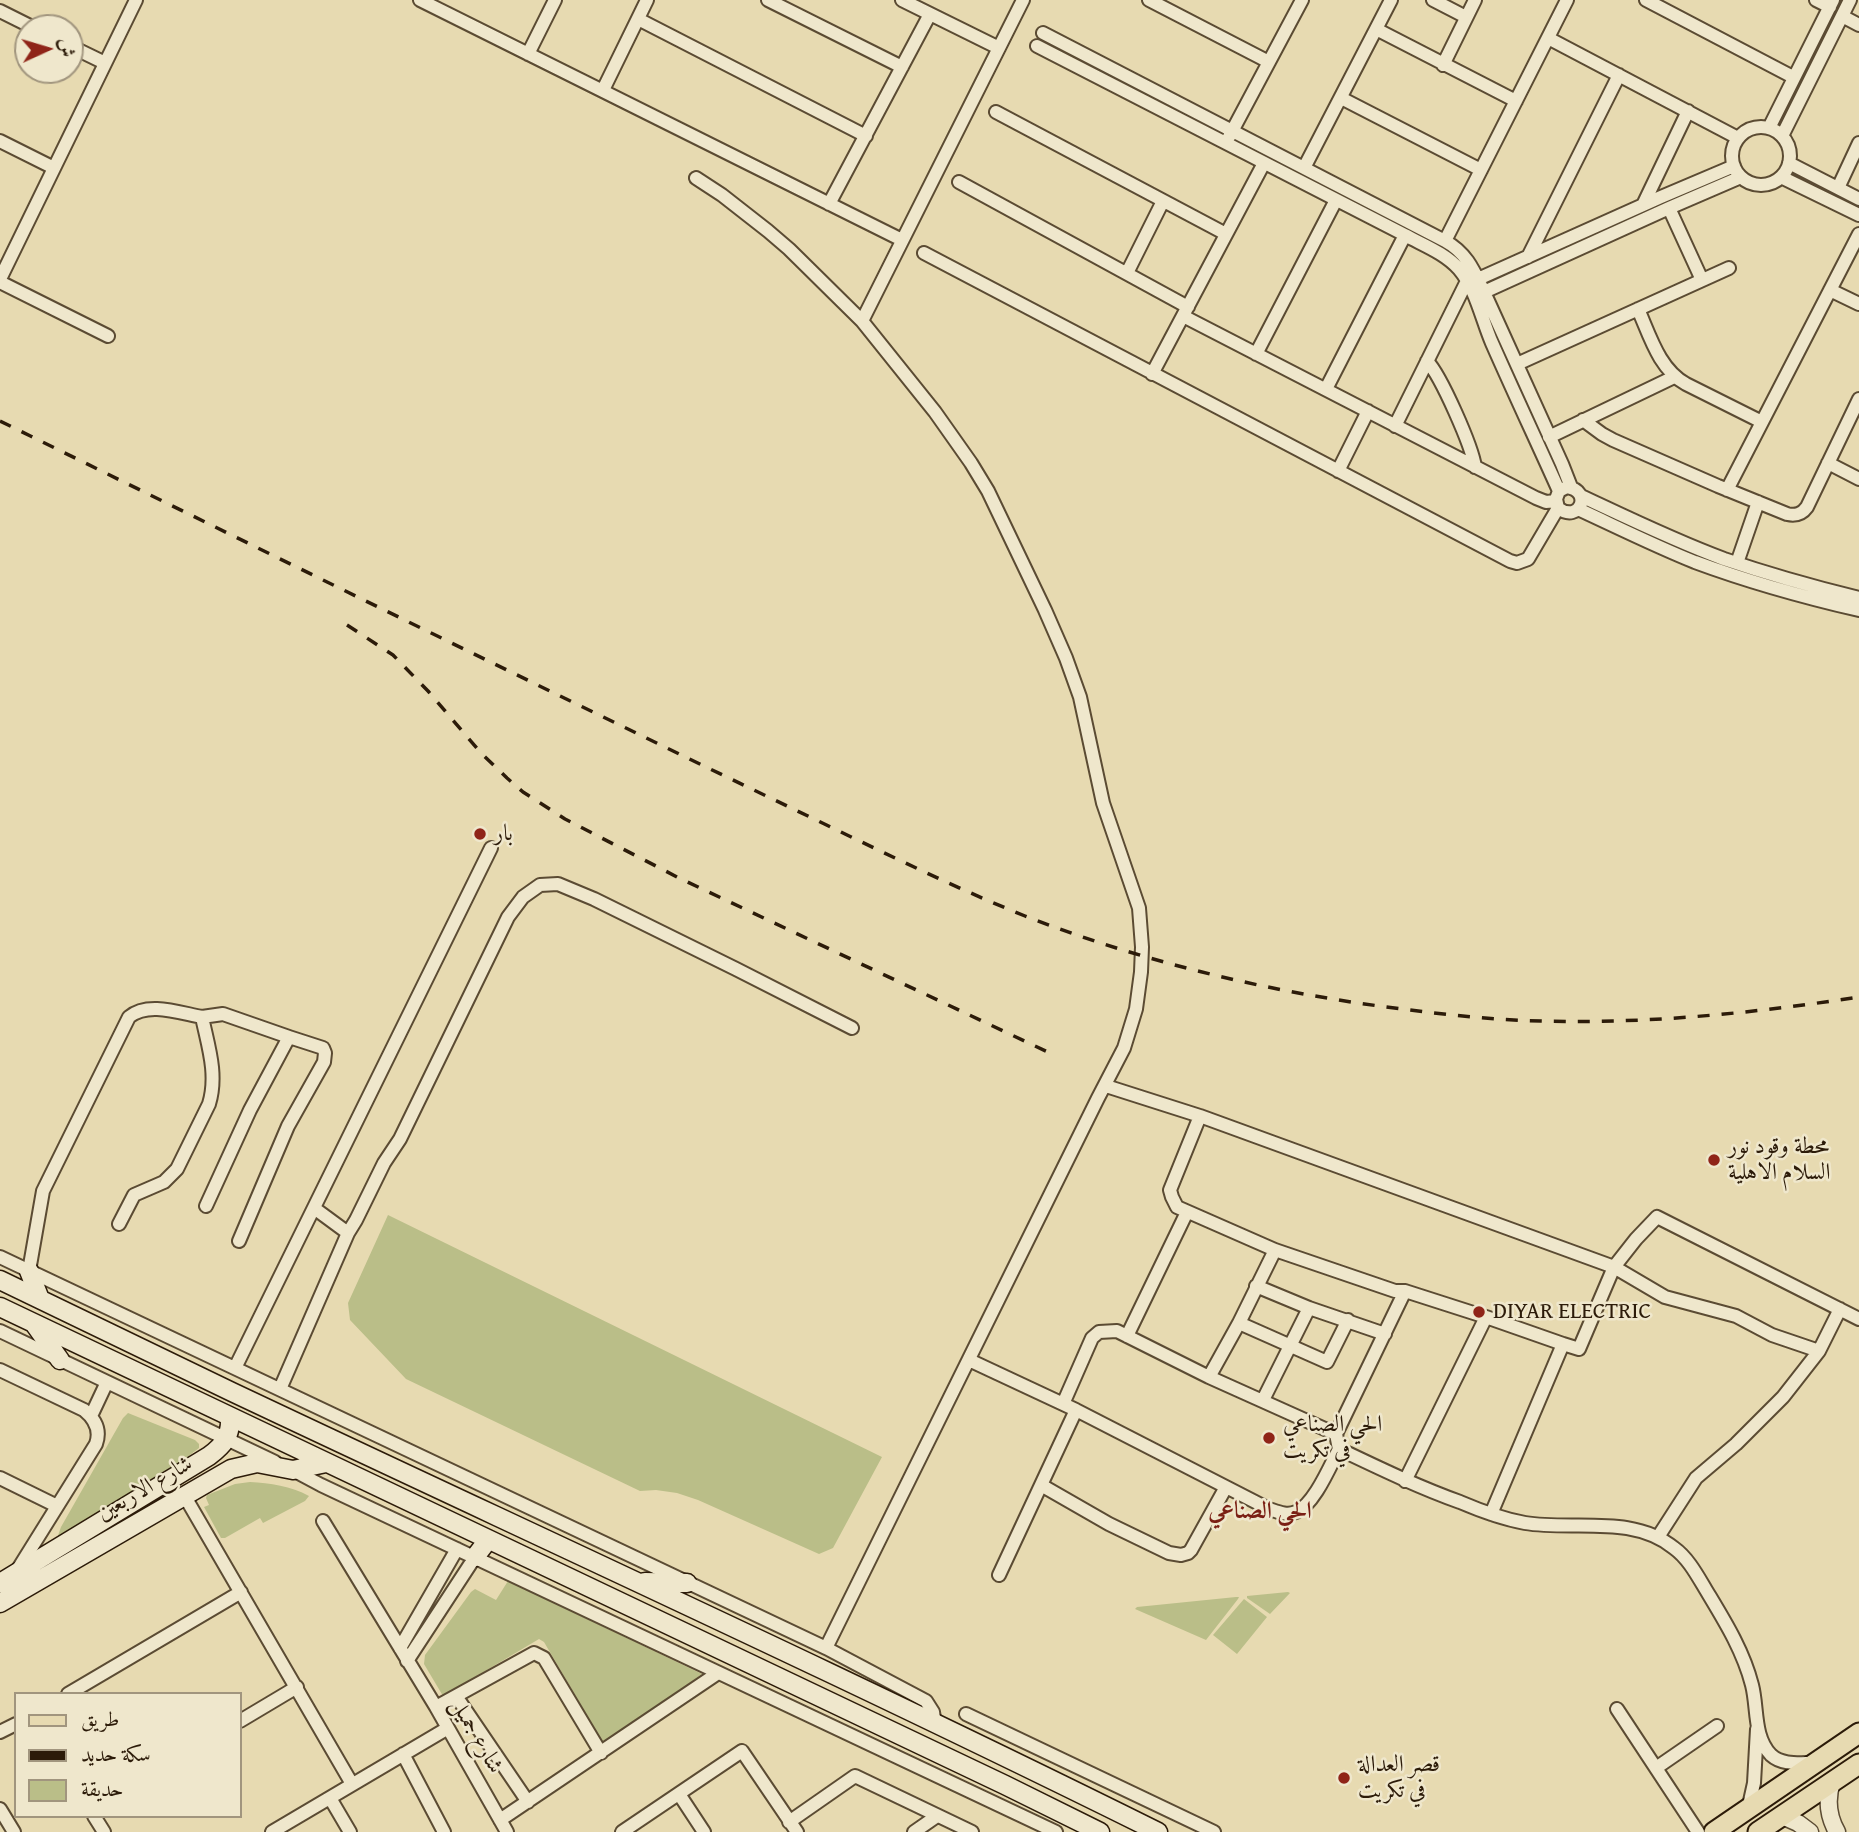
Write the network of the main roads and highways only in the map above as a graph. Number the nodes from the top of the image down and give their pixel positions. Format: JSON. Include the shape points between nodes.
{"nodes":[{"id":1,"x":29,"y":1271,"type":"road end"},
{"id":2,"x":0,"y":1280,"type":"edge"},
{"id":3,"x":40,"y":1299,"type":"junction"},
{"id":4,"x":0,"y":1307,"type":"edge"},
{"id":5,"x":33,"y":1322,"type":"junction"},
{"id":6,"x":60,"y":1360,"type":"road end"},
{"id":7,"x":230,"y":1417,"type":"junction"},
{"id":8,"x":326,"y":1463,"type":"junction"},
{"id":9,"x":488,"y":1540,"type":"junction"},
{"id":10,"x":475,"y":1557,"type":"road end"},
{"id":11,"x":639,"y":1582,"type":"junction"},
{"id":12,"x":687,"y":1583,"type":"road end"},
{"id":13,"x":4,"y":1584,"type":"edge"},
{"id":14,"x":1859,"y":1733,"type":"edge"},
{"id":15,"x":1018,"y":1762,"type":"junction"},
{"id":16,"x":1859,"y":1764,"type":"edge"},
{"id":17,"x":1005,"y":1785,"type":"junction"},
{"id":18,"x":1100,"y":1832,"type":"edge"},
{"id":19,"x":1158,"y":1832,"type":"edge"},
{"id":20,"x":1714,"y":1832,"type":"edge"},
{"id":21,"x":1758,"y":1832,"type":"edge"}],
"edges":[{"from":1,"to":3,"type":"main road"},
{"from":2,"to":3,"type":"main road"},
{"from":3,"to":11,"type":"main road"},
{"from":4,"to":5,"type":"main road"},
{"from":5,"to":6,"type":"main road"},
{"from":5,"to":7,"type":"main road"},
{"from":7,"to":8,"type":"main road"},
{"from":7,"to":13,"type":"main road","name":"شارع الاربعين","via":[[229,1434],[209,1457]]},
{"from":8,"to":9,"type":"main road"},
{"from":8,"to":13,"type":"main road","name":"شارع الاربعين","via":[[293,1470],[257,1463],[223,1472]]},
{"from":9,"to":10,"type":"main road"},
{"from":9,"to":17,"type":"main road"},
{"from":11,"to":12,"type":"main road"},
{"from":11,"to":15,"type":"main road"},
{"from":14,"to":20,"type":"main road"},
{"from":15,"to":17,"type":"main road"},
{"from":15,"to":19,"type":"main road"},
{"from":16,"to":21,"type":"main road"},
{"from":17,"to":18,"type":"main road"}]}
